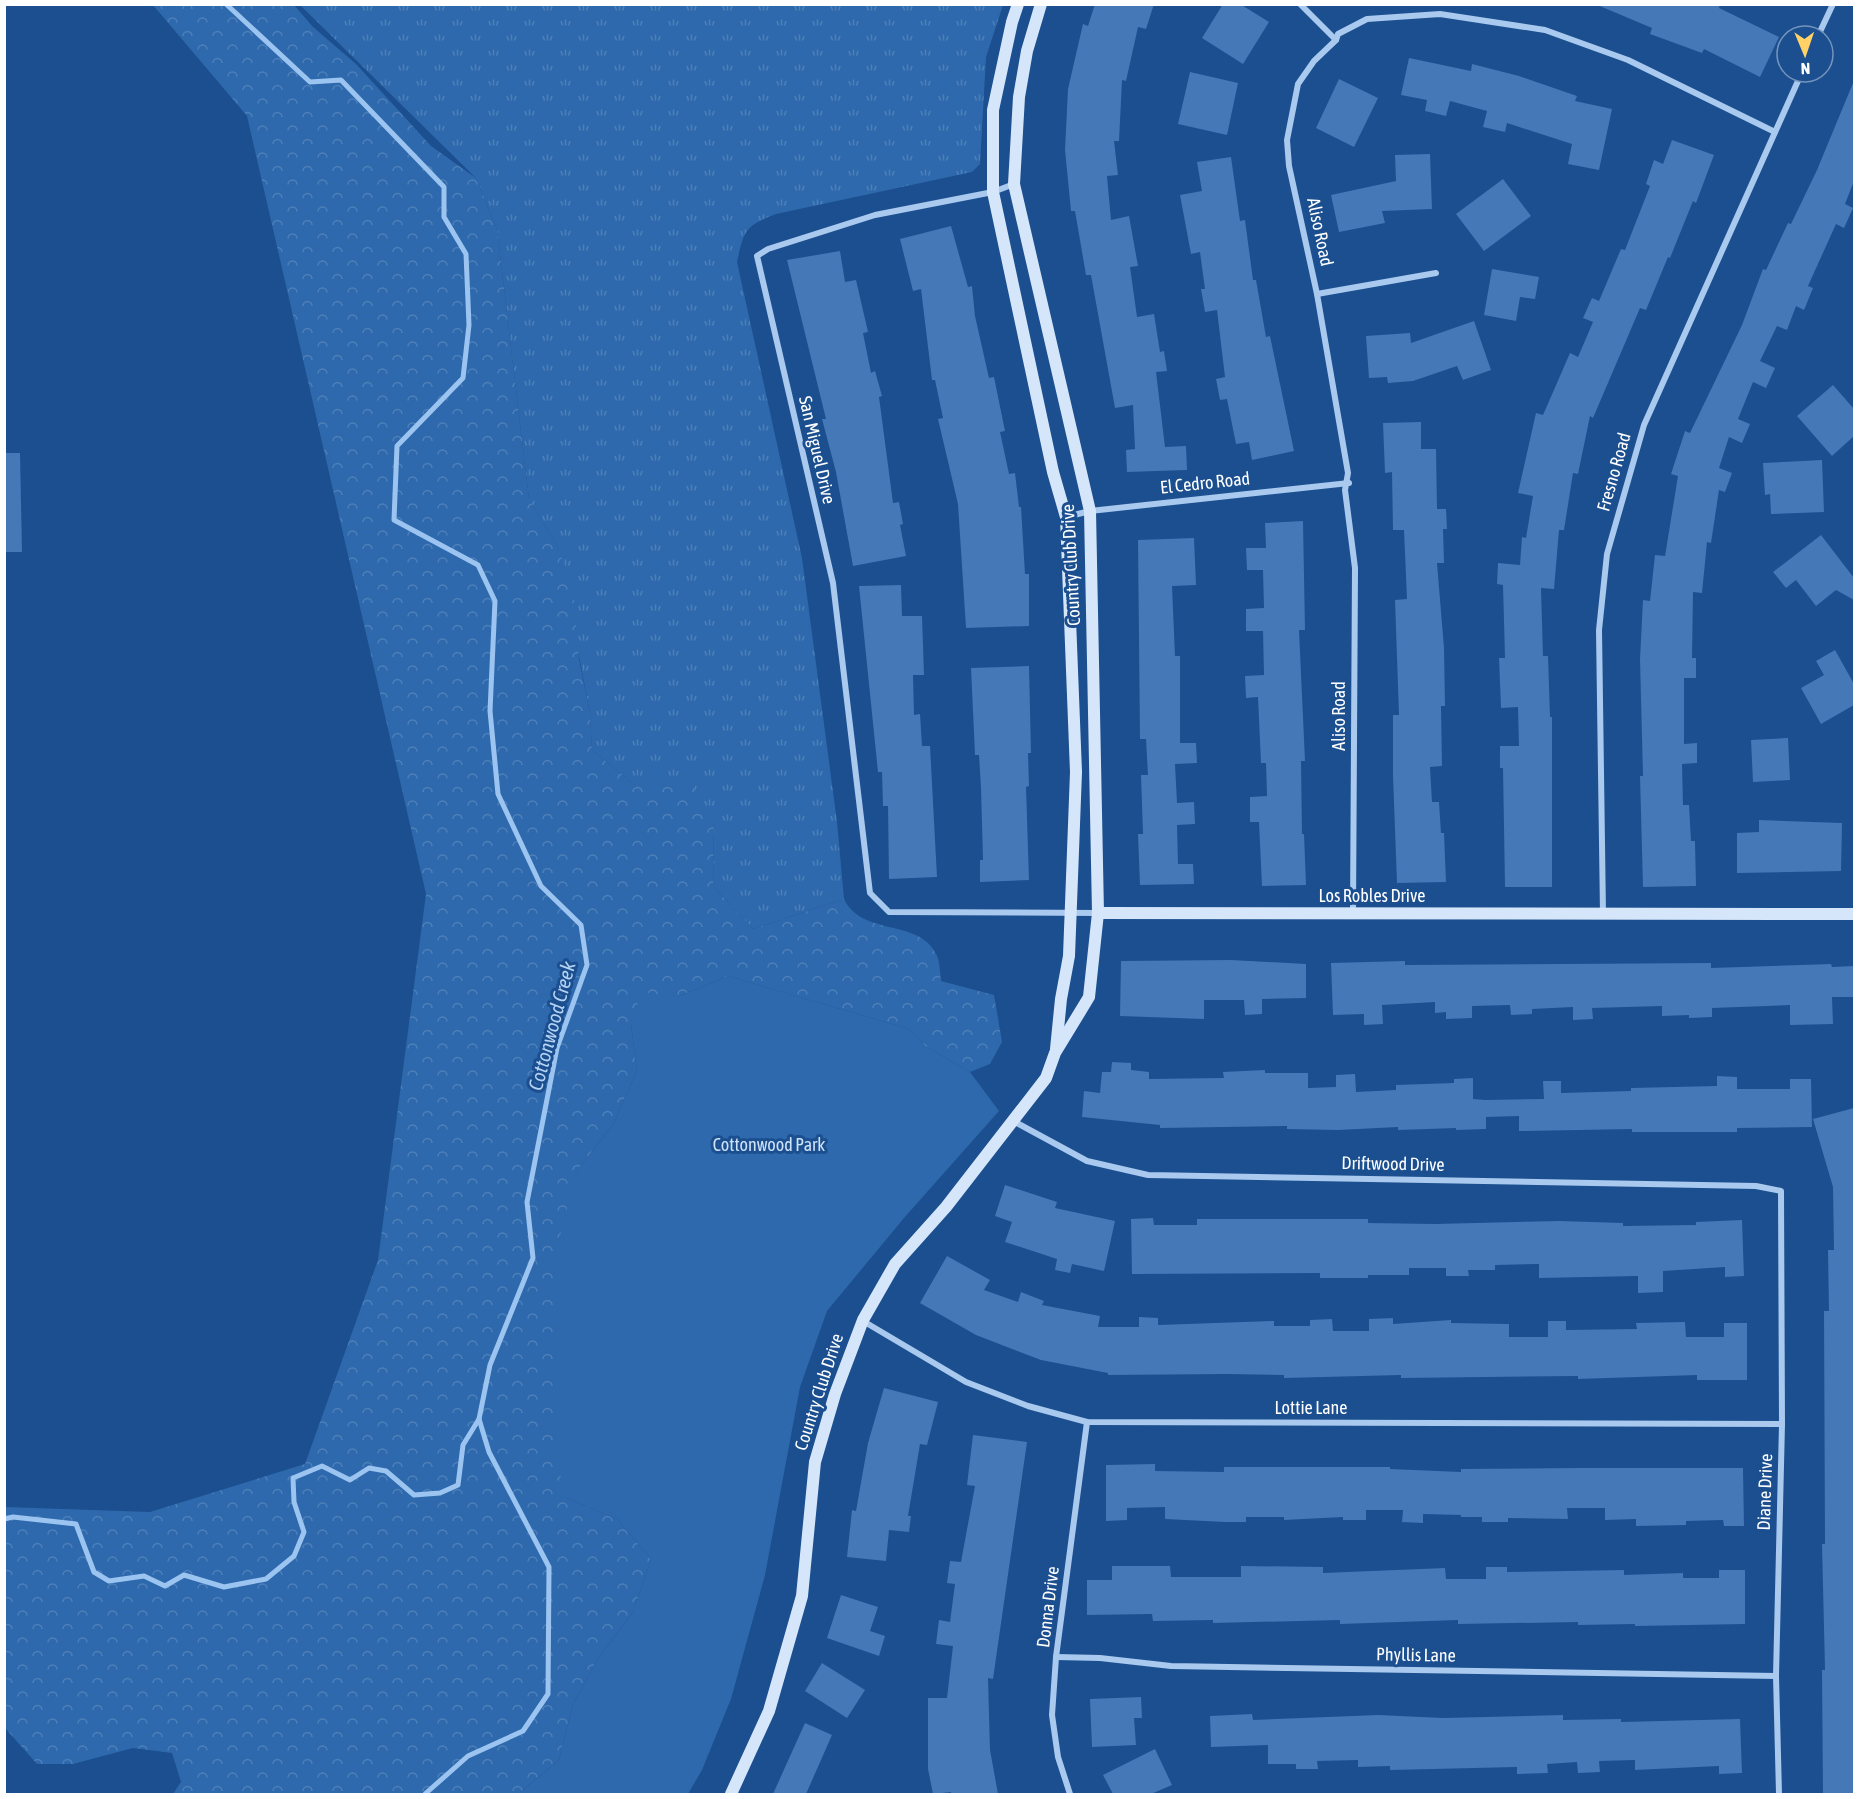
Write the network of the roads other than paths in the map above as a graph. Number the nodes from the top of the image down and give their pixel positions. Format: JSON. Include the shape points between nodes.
{"nodes":[{"id":1,"x":1018,"y":4,"type":"edge"},
{"id":2,"x":1041,"y":4,"type":"edge"},
{"id":3,"x":1300,"y":4,"type":"edge"},
{"id":4,"x":1833,"y":4,"type":"edge"},
{"id":5,"x":1824,"y":24,"type":"edge"},
{"id":6,"x":1336,"y":40,"type":"junction"},
{"id":7,"x":1797,"y":84,"type":"edge"},
{"id":8,"x":1775,"y":132,"type":"junction"},
{"id":9,"x":1014,"y":184,"type":"junction"},
{"id":10,"x":993,"y":192,"type":"junction"},
{"id":11,"x":1436,"y":273,"type":"dead end"},
{"id":12,"x":1317,"y":294,"type":"junction"},
{"id":13,"x":1348,"y":483,"type":"junction"},
{"id":14,"x":1090,"y":511,"type":"junction"},
{"id":15,"x":1066,"y":517,"type":"junction"},
{"id":16,"x":889,"y":912,"type":"joint"},
{"id":17,"x":1070,"y":913,"type":"junction"},
{"id":18,"x":1098,"y":914,"type":"junction"},
{"id":19,"x":1353,"y":914,"type":"junction"},
{"id":20,"x":1603,"y":914,"type":"junction"},
{"id":21,"x":1854,"y":914,"type":"edge"},
{"id":22,"x":1055,"y":1053,"type":"junction"},
{"id":23,"x":1015,"y":1122,"type":"junction"},
{"id":24,"x":1781,"y":1191,"type":"joint"},
{"id":25,"x":863,"y":1320,"type":"junction"},
{"id":26,"x":1087,"y":1422,"type":"junction"},
{"id":27,"x":1782,"y":1424,"type":"junction"},
{"id":28,"x":1056,"y":1657,"type":"junction"},
{"id":29,"x":1776,"y":1676,"type":"junction"},
{"id":30,"x":731,"y":1794,"type":"edge"},
{"id":31,"x":1070,"y":1794,"type":"edge"},
{"id":32,"x":1779,"y":1794,"type":"edge"}],
"edges":[{"from":1,"to":10,"type":"street","name":"Country Club Drive","via":[[993,110]]},
{"from":2,"to":9,"type":"street","name":"Country Club Drive","via":[[1019,97]]},
{"from":3,"to":6,"type":"street"},
{"from":4,"to":5,"type":"street"},
{"from":6,"to":8,"type":"street","name":"Aliso Road","via":[[1338,34],[1367,20],[1397,15],[1440,14],[1545,30],[1628,60]]},
{"from":6,"to":12,"type":"street","name":"Aliso Road","via":[[1298,84],[1287,140],[1289,166]]},
{"from":7,"to":8,"type":"street","name":"Fresno Road"},
{"from":8,"to":20,"type":"street","name":"Fresno Road","via":[[1644,425],[1607,554],[1599,630]]},
{"from":9,"to":10,"type":"street","name":"San Miguel Drive"},
{"from":9,"to":14,"type":"street","name":"Country Club Drive"},
{"from":10,"to":15,"type":"street","name":"Country Club Drive"},
{"from":10,"to":16,"type":"street","name":"San Miguel Drive","via":[[875,215],[768,249],[757,256],[833,584],[870,893]]},
{"from":11,"to":12,"type":"street"},
{"from":12,"to":13,"type":"street","name":"Aliso Road"},
{"from":13,"to":14,"type":"street","name":"El Cedro Road"},
{"from":13,"to":19,"type":"street","name":"Aliso Road","via":[[1355,568]]},
{"from":14,"to":15,"type":"street","name":"El Cedro Road"},
{"from":14,"to":18,"type":"street","name":"Country Club Drive"},
{"from":15,"to":17,"type":"street","name":"Country Club Drive","via":[[1077,772]]},
{"from":16,"to":17,"type":"street","name":"Los Robles Drive"},
{"from":17,"to":18,"type":"street","name":"Los Robles Drive"},
{"from":17,"to":22,"type":"street","name":"Country Club Drive","via":[[1069,956]]},
{"from":18,"to":19,"type":"street","name":"Los Robles Drive"},
{"from":18,"to":22,"type":"street","name":"Country Club Drive","via":[[1089,998]]},
{"from":19,"to":20,"type":"street","name":"Los Robles Drive"},
{"from":20,"to":21,"type":"street","name":"Los Robles Drive"},
{"from":22,"to":23,"type":"street","name":"Country Club Drive","via":[[1046,1078]]},
{"from":23,"to":24,"type":"street","name":"Driftwood Drive","via":[[1088,1161],[1148,1175],[1756,1185]]},
{"from":23,"to":25,"type":"street","name":"Country Club Drive","via":[[895,1264]]},
{"from":24,"to":27,"type":"street","name":"Diane Drive"},
{"from":25,"to":26,"type":"street","name":"Lottie Lane","via":[[966,1382],[1028,1406]]},
{"from":25,"to":30,"type":"street","name":"Country Club Drive","via":[[814,1462],[799,1608],[770,1711]]},
{"from":26,"to":27,"type":"street","name":"Lottie Lane"},
{"from":26,"to":28,"type":"street","name":"Donna Drive"},
{"from":27,"to":29,"type":"street","name":"Diane Drive"},
{"from":28,"to":29,"type":"street","name":"Phyllis Lane","via":[[1172,1666]]},
{"from":28,"to":31,"type":"street","name":"Donna Drive","via":[[1052,1715],[1058,1757]]},
{"from":29,"to":32,"type":"street","name":"Diane Drive"}]}
